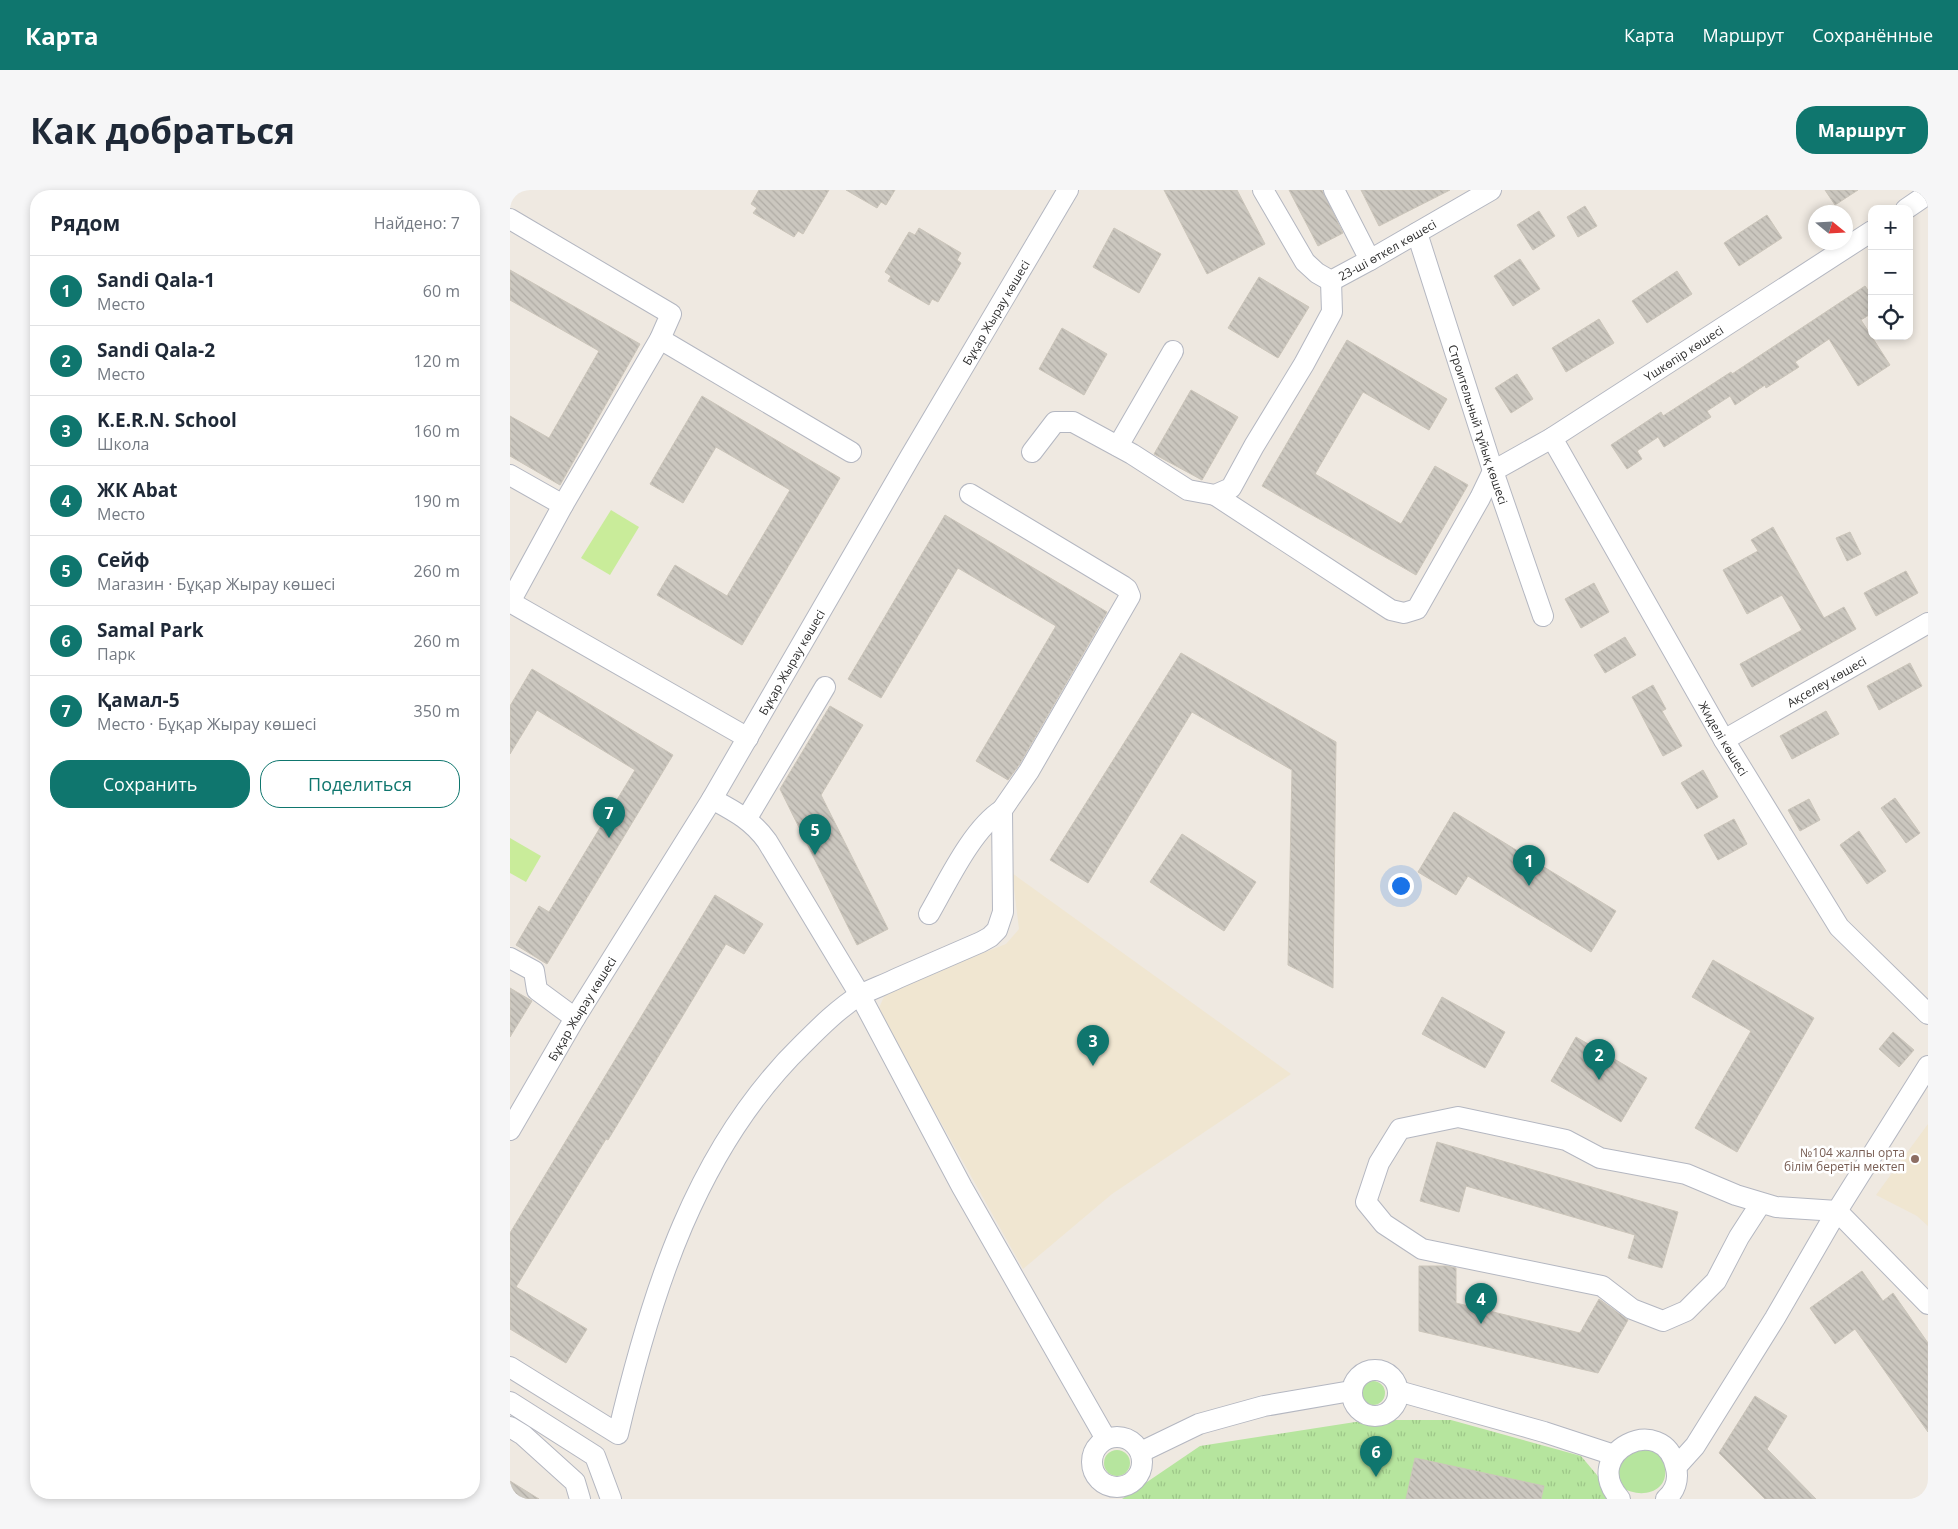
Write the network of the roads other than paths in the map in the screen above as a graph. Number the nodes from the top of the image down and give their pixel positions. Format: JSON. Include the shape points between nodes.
{"nodes":[{"id":1,"x":1068,"y":190,"type":"edge"},
{"id":2,"x":1263,"y":190,"type":"edge"},
{"id":3,"x":1334,"y":190,"type":"edge"},
{"id":4,"x":1491,"y":190,"type":"edge"},
{"id":5,"x":1928,"y":195,"type":"edge"},
{"id":6,"x":1912,"y":205,"type":"edge"},
{"id":7,"x":510,"y":219,"type":"edge"},
{"id":8,"x":1416,"y":233,"type":"junction"},
{"id":9,"x":1868,"y":234,"type":"edge"},
{"id":10,"x":1370,"y":260,"type":"junction"},
{"id":11,"x":1331,"y":281,"type":"junction"},
{"id":12,"x":660,"y":339,"type":"junction"},
{"id":13,"x":1173,"y":351,"type":"dead end"},
{"id":14,"x":1552,"y":438,"type":"junction"},
{"id":15,"x":1118,"y":446,"type":"junction"},
{"id":16,"x":851,"y":452,"type":"dead end"},
{"id":17,"x":1032,"y":452,"type":"dead end"},
{"id":18,"x":1493,"y":471,"type":"junction"},
{"id":19,"x":510,"y":475,"type":"edge"},
{"id":20,"x":970,"y":494,"type":"dead end"},
{"id":21,"x":1215,"y":496,"type":"junction"},
{"id":22,"x":563,"y":504,"type":"junction"},
{"id":23,"x":510,"y":602,"type":"edge"},
{"id":24,"x":1543,"y":616,"type":"dead end"},
{"id":25,"x":1928,"y":623,"type":"edge"},
{"id":26,"x":824,"y":687,"type":"dead end"},
{"id":27,"x":748,"y":738,"type":"junction"},
{"id":28,"x":1724,"y":740,"type":"junction"},
{"id":29,"x":712,"y":799,"type":"junction"},
{"id":30,"x":1002,"y":810,"type":"junction"},
{"id":31,"x":747,"y":818,"type":"junction"},
{"id":32,"x":928,"y":914,"type":"dead end"},
{"id":33,"x":510,"y":958,"type":"edge"},
{"id":34,"x":860,"y":996,"type":"junction"},
{"id":35,"x":1928,"y":1014,"type":"edge"},
{"id":36,"x":575,"y":1018,"type":"junction"},
{"id":37,"x":1928,"y":1066,"type":"edge"},
{"id":38,"x":510,"y":1130,"type":"edge"},
{"id":39,"x":1761,"y":1202,"type":"junction"},
{"id":40,"x":1837,"y":1211,"type":"junction"},
{"id":41,"x":1928,"y":1304,"type":"edge"},
{"id":42,"x":510,"y":1367,"type":"edge"},
{"id":43,"x":1352,"y":1391,"type":"junction"},
{"id":44,"x":1398,"y":1391,"type":"junction"},
{"id":45,"x":510,"y":1402,"type":"edge"},
{"id":46,"x":510,"y":1427,"type":"edge"},
{"id":47,"x":1106,"y":1439,"type":"junction"},
{"id":48,"x":1141,"y":1452,"type":"junction"},
{"id":49,"x":1614,"y":1455,"type":"junction"},
{"id":50,"x":1676,"y":1467,"type":"junction"},
{"id":51,"x":1672,"y":1497,"type":"edge"},
{"id":52,"x":580,"y":1499,"type":"edge"},
{"id":53,"x":611,"y":1499,"type":"edge"},
{"id":54,"x":1620,"y":1499,"type":"edge"}],
"edges":[{"from":1,"to":27,"type":"street","name":"Бұқар Жырау көшесі"},
{"from":2,"to":11,"type":"street","name":"23-ші өткел көшесі","via":[[1305,262]]},
{"from":3,"to":10,"type":"street"},
{"from":4,"to":8,"type":"street","name":"23-ші өткел көшесі"},
{"from":5,"to":6,"type":"street"},
{"from":7,"to":12,"type":"street","via":[[670,312]]},
{"from":8,"to":10,"type":"street","name":"23-ші өткел көшесі"},
{"from":8,"to":18,"type":"street","name":"Строительный тұйық көшесі"},
{"from":9,"to":14,"type":"street","name":"Үшкөпір көшесі"},
{"from":10,"to":11,"type":"street","name":"23-ші өткел көшесі"},
{"from":11,"to":21,"type":"street","via":[[1332,312],[1304,364],[1231,488]]},
{"from":12,"to":16,"type":"street"},
{"from":12,"to":22,"type":"street"},
{"from":13,"to":15,"type":"street"},
{"from":14,"to":18,"type":"street","name":"Үшкөпір көшесі"},
{"from":14,"to":28,"type":"street","name":"Жиделі көшесі"},
{"from":15,"to":17,"type":"street","via":[[1073,422],[1065,421],[1056,422]]},
{"from":15,"to":21,"type":"street","via":[[1188,490]]},
{"from":18,"to":21,"type":"street","via":[[1418,608],[1404,613],[1391,610]]},
{"from":18,"to":24,"type":"street","name":"Строительный тұйық көшесі"},
{"from":19,"to":22,"type":"street"},
{"from":20,"to":30,"type":"street","via":[[1130,592],[1029,771]]},
{"from":22,"to":23,"type":"street"},
{"from":23,"to":27,"type":"street"},
{"from":25,"to":28,"type":"street","name":"Ақселеу көшесі"},
{"from":26,"to":31,"type":"street"},
{"from":27,"to":29,"type":"street","name":"Бұқар Жырау көшесі"},
{"from":28,"to":35,"type":"street","name":"Жиделі көшесі","via":[[1839,927]]},
{"from":29,"to":31,"type":"street"},
{"from":29,"to":36,"type":"street","name":"Бұқар Жырау көшесі"},
{"from":30,"to":32,"type":"street","via":[[979,830]]},
{"from":30,"to":34,"type":"street","via":[[1003,912],[997,930],[981,942]]},
{"from":31,"to":34,"type":"street","via":[[767,841]]},
{"from":33,"to":36,"type":"street","via":[[534,971],[537,990]]},
{"from":34,"to":42,"type":"street","via":[[821,1026],[781,1065],[744,1113],[712,1165],[679,1229],[654,1297],[634,1362],[618,1434]]},
{"from":34,"to":47,"type":"street","via":[[962,1187]]},
{"from":36,"to":38,"type":"street","name":"Бұқар Жырау көшесі"},
{"from":37,"to":40,"type":"street"},
{"from":39,"to":39,"type":"street","via":[[1686,1174],[1600,1158],[1566,1140],[1458,1117],[1400,1129],[1379,1163],[1366,1202],[1384,1224],[1422,1249],[1602,1286],[1632,1309],[1662,1322],[1686,1311],[1716,1281]]},
{"from":39,"to":40,"type":"street","via":[[1776,1207]]},
{"from":40,"to":41,"type":"street"},
{"from":40,"to":50,"type":"street","via":[[1695,1446]]},
{"from":43,"to":44,"type":"street","via":[[1355,1380],[1364,1372],[1375,1369],[1386,1372],[1395,1380]]},
{"from":43,"to":44,"type":"street","via":[[1354,1404],[1363,1413],[1375,1417],[1387,1413],[1396,1404]]},
{"from":43,"to":48,"type":"street","via":[[1264,1406],[1199,1424]]},
{"from":44,"to":49,"type":"street"},
{"from":45,"to":53,"type":"street","via":[[595,1456]]},
{"from":46,"to":52,"type":"street","via":[[575,1482]]},
{"from":47,"to":48,"type":"street","via":[[1114,1436],[1132,1440]]},
{"from":47,"to":48,"type":"street","via":[[1098,1444],[1092,1461],[1097,1477],[1112,1487],[1129,1485],[1136,1480],[1143,1464]]},
{"from":49,"to":50,"type":"street","via":[[1627,1443],[1645,1439],[1662,1444],[1674,1458]]},
{"from":49,"to":54,"type":"street","via":[[1608,1472],[1612,1490]]},
{"from":50,"to":51,"type":"street","via":[[1678,1476]]}]}
